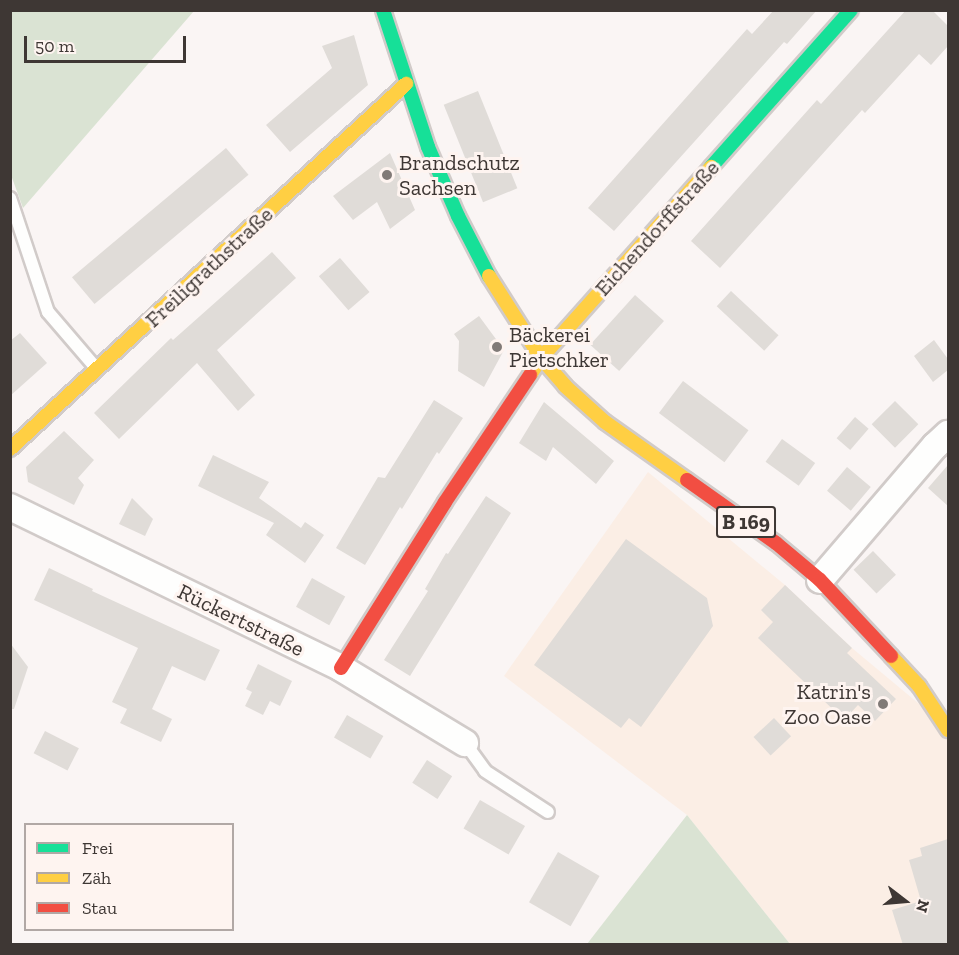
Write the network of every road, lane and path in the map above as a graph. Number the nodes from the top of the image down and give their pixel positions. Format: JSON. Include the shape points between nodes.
{"nodes":[{"id":1,"x":383,"y":10,"type":"edge"},
{"id":2,"x":851,"y":10,"type":"edge"},
{"id":3,"x":406,"y":84,"type":"junction"},
{"id":4,"x":10,"y":198,"type":"edge"},
{"id":5,"x":542,"y":358,"type":"junction"},
{"id":6,"x":98,"y":369,"type":"junction"},
{"id":7,"x":948,"y":434,"type":"edge"},
{"id":8,"x":10,"y":449,"type":"edge"},
{"id":9,"x":10,"y":507,"type":"edge"},
{"id":10,"x":820,"y":580,"type":"junction"},
{"id":11,"x":341,"y":668,"type":"junction"},
{"id":12,"x":948,"y":730,"type":"edge"},
{"id":13,"x":465,"y":743,"type":"joint"},
{"id":14,"x":548,"y":812,"type":"dead end"}],
"edges":[{"from":1,"to":3,"type":"street","number":"B 169"},
{"from":2,"to":5,"type":"street","name":"Eichendorffstraße"},
{"from":3,"to":5,"type":"street","number":"B 169","via":[[428,147],[476,254],[521,331]]},
{"from":3,"to":6,"type":"street","name":"Freiligrathstraße"},
{"from":4,"to":6,"type":"lane","via":[[48,312]]},
{"from":5,"to":10,"type":"street","number":"B 169","via":[[565,386],[605,422],[776,543]]},
{"from":5,"to":11,"type":"street","name":"Eichendorffstraße","via":[[445,502]]},
{"from":6,"to":8,"type":"street","name":"Freiligrathstraße"},
{"from":7,"to":10,"type":"street"},
{"from":9,"to":11,"type":"street","name":"Rückertstraße"},
{"from":10,"to":12,"type":"street","number":"B 169","via":[[918,686]]},
{"from":11,"to":13,"type":"street","name":"Rückertstraße"},
{"from":13,"to":14,"type":"lane","via":[[485,771]]}]}
